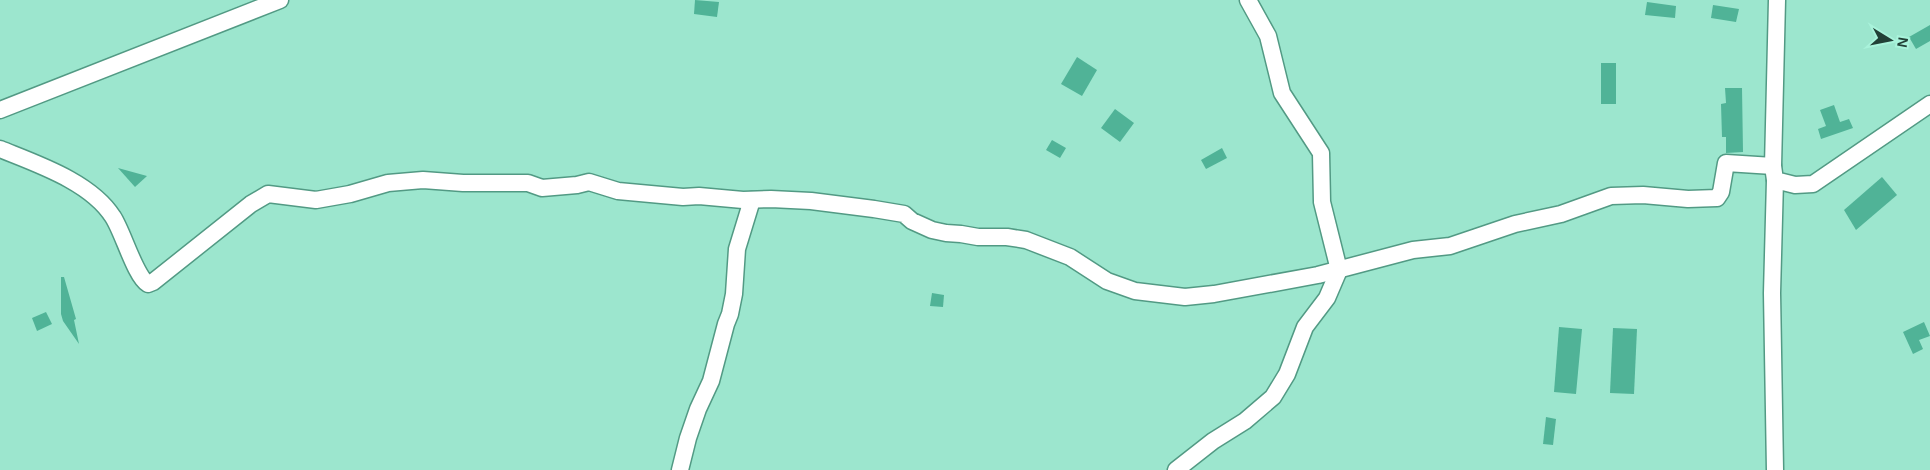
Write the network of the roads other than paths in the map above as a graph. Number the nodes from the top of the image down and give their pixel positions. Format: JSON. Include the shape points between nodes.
{"nodes":[{"id":1,"x":280,"y":0,"type":"edge"},
{"id":2,"x":1248,"y":0,"type":"edge"},
{"id":3,"x":1777,"y":0,"type":"edge"},
{"id":4,"x":1930,"y":104,"type":"edge"},
{"id":5,"x":0,"y":110,"type":"edge"},
{"id":6,"x":0,"y":149,"type":"edge"},
{"id":7,"x":1774,"y":173,"type":"junction"},
{"id":8,"x":752,"y":200,"type":"junction"},
{"id":9,"x":1339,"y":270,"type":"junction"},
{"id":10,"x":680,"y":470,"type":"edge"},
{"id":11,"x":1176,"y":470,"type":"edge"},
{"id":12,"x":1775,"y":470,"type":"edge"}],
"edges":[{"from":1,"to":5,"type":"street"},
{"from":2,"to":9,"type":"street","via":[[1268,36],[1282,93],[1321,154],[1322,202]]},
{"from":3,"to":7,"type":"street"},
{"from":4,"to":7,"type":"street","via":[[1813,184],[1795,185]]},
{"from":6,"to":8,"type":"street","via":[[56,173],[99,200],[118,225],[144,282],[148,284],[268,194],[316,200],[388,183],[423,180],[528,183],[542,188],[590,182],[618,191]]},
{"from":7,"to":9,"type":"street","via":[[1726,163],[1717,198],[1611,196],[1450,246],[1413,250]]},
{"from":7,"to":12,"type":"street"},
{"from":8,"to":9,"type":"street","via":[[874,208],[904,214],[912,221],[946,233],[1026,240],[1070,257],[1107,281],[1135,291],[1185,297]]},
{"from":8,"to":10,"type":"street","via":[[737,249],[730,314]]},
{"from":9,"to":11,"type":"street","via":[[1327,298],[1305,327],[1288,374],[1272,397],[1245,421]]}]}
